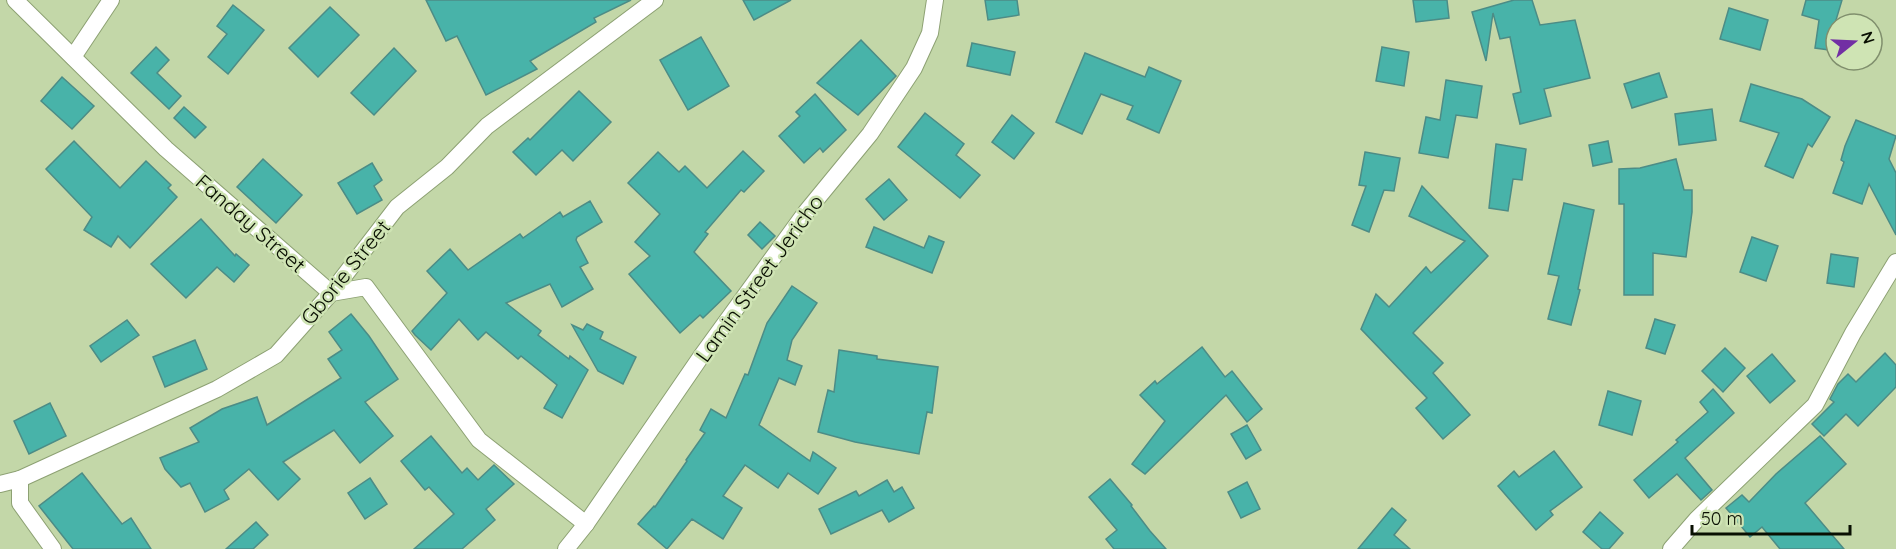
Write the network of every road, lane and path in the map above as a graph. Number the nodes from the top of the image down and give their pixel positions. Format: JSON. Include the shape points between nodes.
{"nodes":[{"id":1,"x":15,"y":0,"type":"edge"},
{"id":2,"x":111,"y":0,"type":"edge"},
{"id":3,"x":656,"y":0,"type":"edge"},
{"id":4,"x":935,"y":0,"type":"edge"},
{"id":5,"x":73,"y":57,"type":"junction"},
{"id":6,"x":1896,"y":262,"type":"edge"},
{"id":7,"x":331,"y":293,"type":"junction"},
{"id":8,"x":20,"y":479,"type":"junction"},
{"id":9,"x":0,"y":484,"type":"edge"},
{"id":10,"x":586,"y":524,"type":"junction"},
{"id":11,"x":53,"y":549,"type":"edge"},
{"id":12,"x":566,"y":549,"type":"edge"},
{"id":13,"x":1671,"y":549,"type":"edge"}],
"edges":[{"from":1,"to":5,"type":"street","name":"Fanday Street"},
{"from":2,"to":5,"type":"street"},
{"from":3,"to":7,"type":"street","name":"Gborie Street","via":[[487,126],[447,167],[397,207]]},
{"from":4,"to":10,"type":"street","name":"Lamin Street Jericho","via":[[930,33],[914,68],[870,134],[806,212],[707,349]]},
{"from":5,"to":7,"type":"street","name":"Fanday Street","via":[[166,149]]},
{"from":6,"to":13,"type":"street","via":[[1815,405]]},
{"from":7,"to":8,"type":"street","name":"Gborie Street","via":[[276,355],[216,389]]},
{"from":7,"to":10,"type":"street","via":[[366,287],[479,440]]},
{"from":8,"to":9,"type":"street","name":"Gborie Street"},
{"from":8,"to":11,"type":"street","via":[[20,503]]},
{"from":10,"to":12,"type":"street","name":"Lamin Street Jericho"}]}
